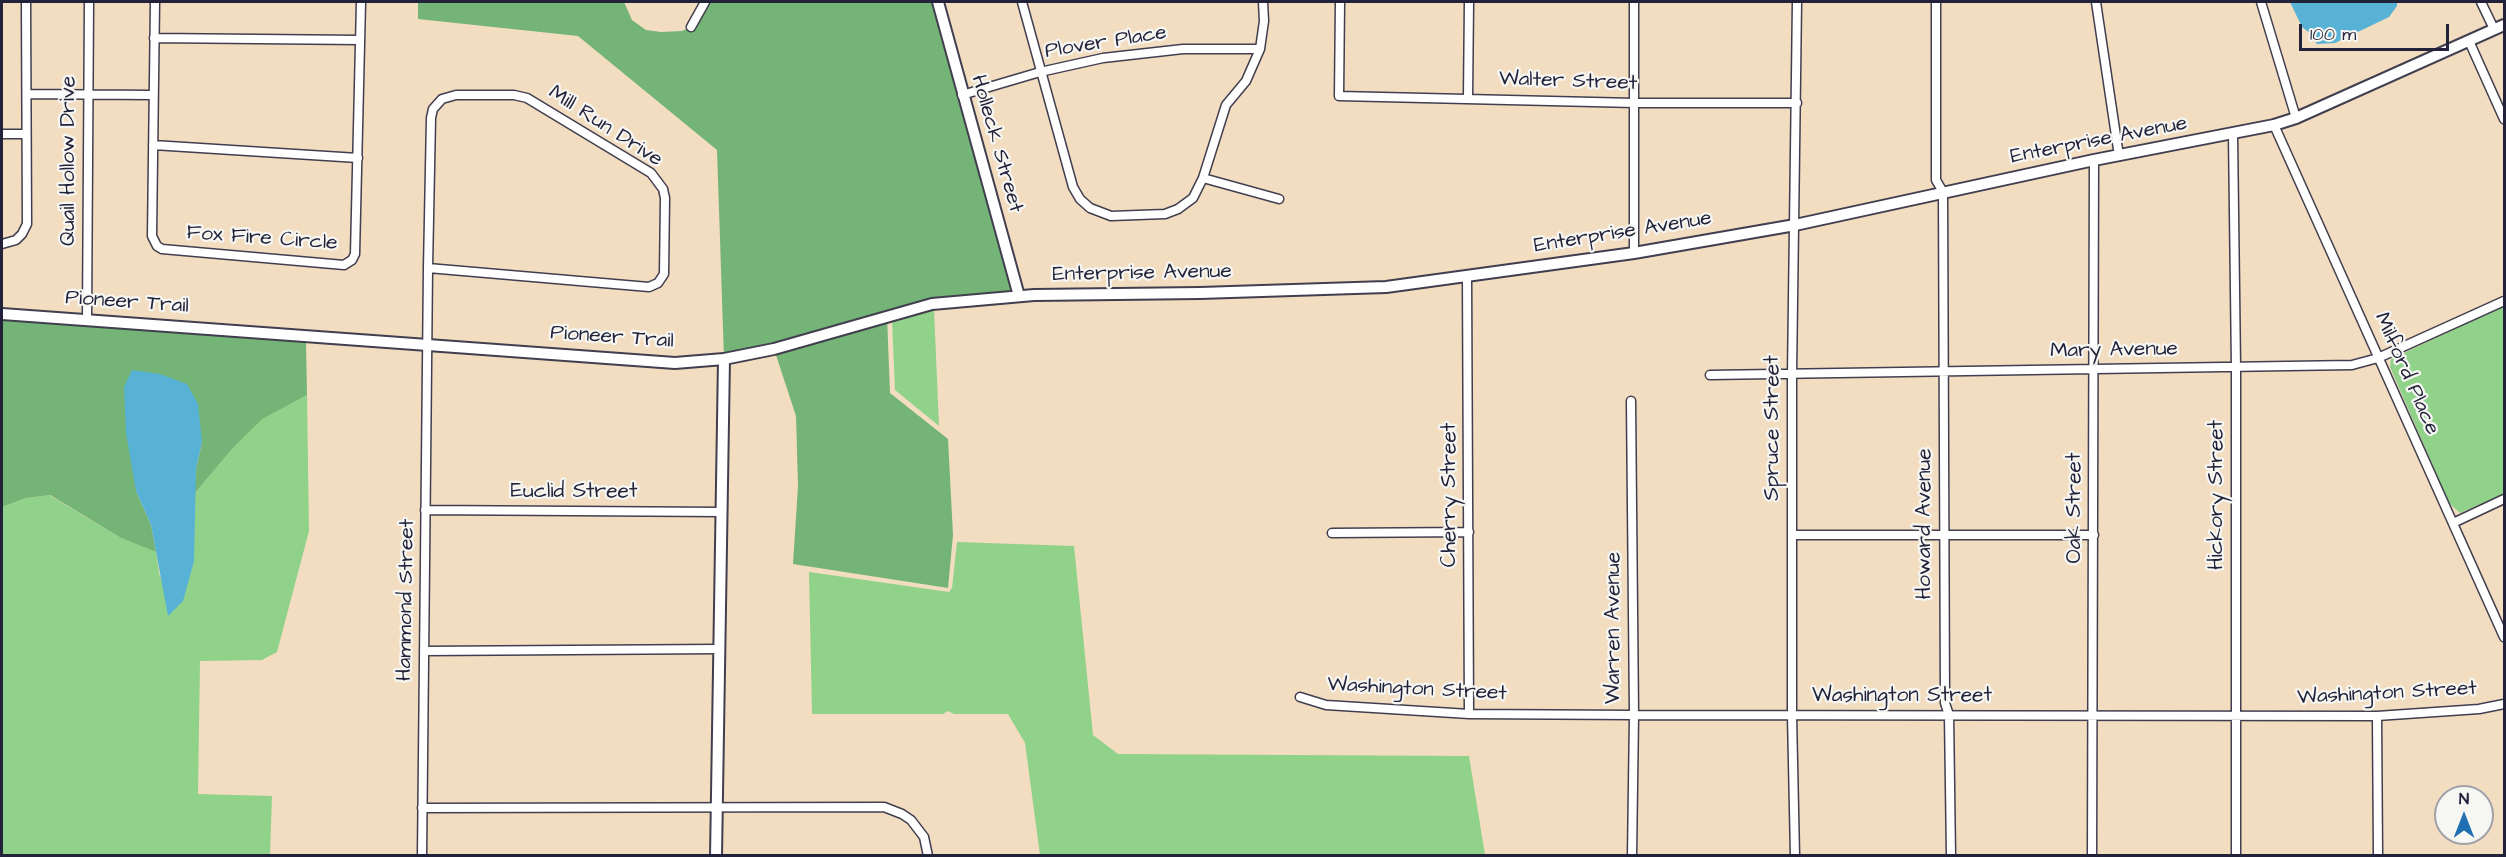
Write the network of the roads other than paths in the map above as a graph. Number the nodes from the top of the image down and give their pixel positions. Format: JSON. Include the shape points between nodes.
{"nodes":[{"id":1,"x":26,"y":2,"type":"edge"},
{"id":2,"x":89,"y":2,"type":"edge"},
{"id":3,"x":155,"y":2,"type":"edge"},
{"id":4,"x":361,"y":2,"type":"edge"},
{"id":5,"x":705,"y":2,"type":"edge"},
{"id":6,"x":938,"y":2,"type":"edge"},
{"id":7,"x":1022,"y":2,"type":"edge"},
{"id":8,"x":1263,"y":2,"type":"edge"},
{"id":9,"x":1340,"y":2,"type":"edge"},
{"id":10,"x":1469,"y":2,"type":"edge"},
{"id":11,"x":1634,"y":2,"type":"edge"},
{"id":12,"x":1797,"y":2,"type":"edge"},
{"id":13,"x":1936,"y":2,"type":"edge"},
{"id":14,"x":2096,"y":2,"type":"edge"},
{"id":15,"x":2261,"y":2,"type":"edge"},
{"id":16,"x":2481,"y":2,"type":"edge"},
{"id":17,"x":691,"y":27,"type":"dead end"},
{"id":18,"x":2499,"y":27,"type":"edge"},
{"id":19,"x":154,"y":38,"type":"junction"},
{"id":20,"x":360,"y":40,"type":"junction"},
{"id":21,"x":2469,"y":41,"type":"junction"},
{"id":22,"x":1260,"y":49,"type":"junction"},
{"id":23,"x":1040,"y":72,"type":"junction"},
{"id":24,"x":27,"y":94,"type":"junction"},
{"id":25,"x":89,"y":94,"type":"junction"},
{"id":26,"x":153,"y":95,"type":"junction"},
{"id":27,"x":962,"y":95,"type":"junction"},
{"id":28,"x":1468,"y":97,"type":"junction"},
{"id":29,"x":1635,"y":103,"type":"junction"},
{"id":30,"x":1797,"y":103,"type":"junction"},
{"id":31,"x":2296,"y":118,"type":"junction"},
{"id":32,"x":2505,"y":119,"type":"edge"},
{"id":33,"x":2274,"y":125,"type":"junction"},
{"id":34,"x":2,"y":134,"type":"edge"},
{"id":35,"x":26,"y":134,"type":"junction"},
{"id":36,"x":2233,"y":134,"type":"junction"},
{"id":37,"x":153,"y":145,"type":"junction"},
{"id":38,"x":2119,"y":156,"type":"junction"},
{"id":39,"x":358,"y":158,"type":"junction"},
{"id":40,"x":2094,"y":160,"type":"junction"},
{"id":41,"x":1203,"y":178,"type":"junction"},
{"id":42,"x":1943,"y":192,"type":"junction"},
{"id":43,"x":1279,"y":199,"type":"dead end"},
{"id":44,"x":1795,"y":225,"type":"junction"},
{"id":45,"x":2,"y":244,"type":"edge"},
{"id":46,"x":1634,"y":253,"type":"junction"},
{"id":47,"x":428,"y":268,"type":"junction"},
{"id":48,"x":1467,"y":277,"type":"junction"},
{"id":49,"x":1019,"y":296,"type":"junction"},
{"id":50,"x":2505,"y":301,"type":"edge"},
{"id":51,"x":2,"y":314,"type":"edge"},
{"id":52,"x":87,"y":320,"type":"junction"},
{"id":53,"x":427,"y":344,"type":"junction"},
{"id":54,"x":2378,"y":358,"type":"junction"},
{"id":55,"x":724,"y":359,"type":"junction"},
{"id":56,"x":2236,"y":368,"type":"junction"},
{"id":57,"x":2094,"y":370,"type":"junction"},
{"id":58,"x":1944,"y":371,"type":"junction"},
{"id":59,"x":1710,"y":375,"type":"dead end"},
{"id":60,"x":1792,"y":375,"type":"junction"},
{"id":61,"x":1631,"y":401,"type":"dead end"},
{"id":62,"x":2505,"y":499,"type":"edge"},
{"id":63,"x":425,"y":510,"type":"junction"},
{"id":64,"x":722,"y":512,"type":"junction"},
{"id":65,"x":2453,"y":522,"type":"junction"},
{"id":66,"x":1469,"y":532,"type":"junction"},
{"id":67,"x":1332,"y":533,"type":"dead end"},
{"id":68,"x":1792,"y":535,"type":"junction"},
{"id":69,"x":1944,"y":535,"type":"junction"},
{"id":70,"x":2094,"y":535,"type":"junction"},
{"id":71,"x":2505,"y":637,"type":"edge"},
{"id":72,"x":720,"y":649,"type":"junction"},
{"id":73,"x":424,"y":651,"type":"junction"},
{"id":74,"x":1300,"y":697,"type":"dead end"},
{"id":75,"x":2505,"y":704,"type":"edge"},
{"id":76,"x":1468,"y":714,"type":"junction"},
{"id":77,"x":1634,"y":714,"type":"junction"},
{"id":78,"x":2092,"y":714,"type":"junction"},
{"id":79,"x":1792,"y":715,"type":"junction"},
{"id":80,"x":1948,"y":715,"type":"junction"},
{"id":81,"x":2377,"y":716,"type":"junction"},
{"id":82,"x":2235,"y":717,"type":"junction"},
{"id":83,"x":422,"y":808,"type":"junction"},
{"id":84,"x":717,"y":808,"type":"junction"},
{"id":85,"x":422,"y":855,"type":"edge"},
{"id":86,"x":716,"y":855,"type":"edge"},
{"id":87,"x":928,"y":855,"type":"edge"},
{"id":88,"x":1632,"y":855,"type":"edge"},
{"id":89,"x":1795,"y":855,"type":"edge"},
{"id":90,"x":1951,"y":855,"type":"edge"},
{"id":91,"x":2092,"y":855,"type":"edge"},
{"id":92,"x":2236,"y":855,"type":"edge"},
{"id":93,"x":2378,"y":855,"type":"edge"}],
"edges":[{"from":1,"to":24,"type":"street"},
{"from":2,"to":25,"type":"street","name":"Quail Hollow Drive"},
{"from":3,"to":19,"type":"street","name":"Fox Fire Circle"},
{"from":4,"to":20,"type":"street","name":"Fox Fire Circle"},
{"from":5,"to":17,"type":"street"},
{"from":6,"to":27,"type":"street","name":"Holleck Street"},
{"from":7,"to":23,"type":"street"},
{"from":8,"to":22,"type":"street"},
{"from":9,"to":28,"type":"street","name":"Walter Street","via":[[1339,96]]},
{"from":10,"to":28,"type":"street"},
{"from":11,"to":29,"type":"street"},
{"from":12,"to":30,"type":"street","name":"Spruce Street"},
{"from":13,"to":42,"type":"street","name":"Howard Avenue","via":[[1936,180]]},
{"from":14,"to":38,"type":"street"},
{"from":15,"to":31,"type":"street"},
{"from":16,"to":18,"type":"street"},
{"from":18,"to":21,"type":"street","name":"Enterprise Avenue"},
{"from":19,"to":20,"type":"street"},
{"from":19,"to":26,"type":"street","name":"Fox Fire Circle"},
{"from":20,"to":39,"type":"street","name":"Fox Fire Circle"},
{"from":21,"to":31,"type":"street","name":"Enterprise Avenue"},
{"from":21,"to":32,"type":"street"},
{"from":22,"to":23,"type":"street","name":"Plover Place","via":[[1183,49],[1103,58]]},
{"from":22,"to":41,"type":"street","via":[[1246,81],[1226,105]]},
{"from":23,"to":27,"type":"street","name":"Plover Place"},
{"from":23,"to":41,"type":"street","via":[[1073,187],[1090,208],[1111,216],[1165,214],[1193,198]]},
{"from":24,"to":25,"type":"street"},
{"from":24,"to":35,"type":"street"},
{"from":25,"to":26,"type":"street"},
{"from":25,"to":52,"type":"street","name":"Quail Hollow Drive"},
{"from":26,"to":37,"type":"street","name":"Fox Fire Circle"},
{"from":27,"to":49,"type":"street","name":"Holleck Street"},
{"from":28,"to":29,"type":"street","name":"Walter Street"},
{"from":29,"to":30,"type":"street","name":"Walter Street"},
{"from":29,"to":46,"type":"street"},
{"from":30,"to":44,"type":"street","name":"Spruce Street"},
{"from":31,"to":33,"type":"street","name":"Enterprise Avenue"},
{"from":33,"to":36,"type":"street","name":"Enterprise Avenue"},
{"from":33,"to":54,"type":"street","name":"Milford Place"},
{"from":34,"to":35,"type":"street"},
{"from":35,"to":45,"type":"street","via":[[27,224],[16,240]]},
{"from":36,"to":38,"type":"street","name":"Enterprise Avenue"},
{"from":36,"to":56,"type":"street","name":"Hickory Street"},
{"from":37,"to":39,"type":"street"},
{"from":37,"to":39,"type":"street","name":"Fox Fire Circle","via":[[152,236],[157,246],[344,265],[355,254]]},
{"from":38,"to":40,"type":"street","name":"Enterprise Avenue"},
{"from":40,"to":42,"type":"street","name":"Enterprise Avenue"},
{"from":40,"to":57,"type":"street","name":"Oak Street"},
{"from":41,"to":43,"type":"street"},
{"from":42,"to":44,"type":"street","name":"Enterprise Avenue"},
{"from":42,"to":58,"type":"street","name":"Howard Avenue"},
{"from":44,"to":46,"type":"street","name":"Enterprise Avenue"},
{"from":44,"to":60,"type":"street","name":"Spruce Street"},
{"from":46,"to":48,"type":"street","name":"Enterprise Avenue"},
{"from":47,"to":47,"type":"street","name":"Mill Run Drive","via":[[431,118],[442,99],[456,95],[527,98],[651,172],[663,189],[664,274],[649,287]]},
{"from":47,"to":53,"type":"street","name":"Mill Run Drive"},
{"from":48,"to":49,"type":"street","name":"Enterprise Avenue","via":[[1386,287]]},
{"from":48,"to":66,"type":"street","name":"Cherry Street"},
{"from":49,"to":55,"type":"street","name":"Enterprise Avenue","via":[[932,304],[823,336]]},
{"from":50,"to":54,"type":"street","name":"Mary Avenue"},
{"from":51,"to":52,"type":"street","name":"Pioneer Trail"},
{"from":52,"to":53,"type":"street","name":"Pioneer Trail"},
{"from":53,"to":55,"type":"street","name":"Pioneer Trail","via":[[675,363]]},
{"from":53,"to":63,"type":"street","name":"Hammond Street"},
{"from":54,"to":56,"type":"street","name":"Mary Avenue","via":[[2352,365]]},
{"from":54,"to":65,"type":"street","name":"Milford Place"},
{"from":55,"to":64,"type":"street"},
{"from":56,"to":57,"type":"street","name":"Mary Avenue"},
{"from":56,"to":82,"type":"street","name":"Hickory Street"},
{"from":57,"to":58,"type":"street","name":"Mary Avenue"},
{"from":57,"to":70,"type":"street","name":"Oak Street"},
{"from":58,"to":60,"type":"street","name":"Mary Avenue"},
{"from":58,"to":69,"type":"street","name":"Howard Avenue"},
{"from":59,"to":60,"type":"street","name":"Mary Avenue"},
{"from":60,"to":68,"type":"street","name":"Spruce Street"},
{"from":61,"to":77,"type":"street","name":"Warren Avenue"},
{"from":62,"to":65,"type":"street"},
{"from":63,"to":64,"type":"street","name":"Euclid Street"},
{"from":63,"to":73,"type":"street","name":"Hammond Street"},
{"from":64,"to":72,"type":"street"},
{"from":65,"to":71,"type":"street","name":"Milford Place"},
{"from":66,"to":67,"type":"street"},
{"from":66,"to":76,"type":"street","name":"Cherry Street"},
{"from":68,"to":69,"type":"street"},
{"from":68,"to":79,"type":"street","name":"Spruce Street"},
{"from":69,"to":70,"type":"street"},
{"from":69,"to":80,"type":"street","name":"Howard Avenue"},
{"from":70,"to":78,"type":"street","name":"Oak Street"},
{"from":72,"to":73,"type":"street"},
{"from":72,"to":84,"type":"street"},
{"from":73,"to":83,"type":"street","name":"Hammond Street"},
{"from":74,"to":76,"type":"street","name":"Washington Street","via":[[1326,705]]},
{"from":75,"to":81,"type":"street","name":"Washington Street"},
{"from":76,"to":77,"type":"street","name":"Washington Street"},
{"from":77,"to":79,"type":"street","name":"Washington Street"},
{"from":77,"to":88,"type":"street","name":"Warren Avenue"},
{"from":78,"to":80,"type":"street","name":"Washington Street"},
{"from":78,"to":82,"type":"street","name":"Washington Street"},
{"from":78,"to":91,"type":"street","name":"Oak Street"},
{"from":79,"to":80,"type":"street","name":"Washington Street"},
{"from":79,"to":89,"type":"street","name":"Spruce Street"},
{"from":80,"to":90,"type":"street","name":"Howard Avenue"},
{"from":81,"to":82,"type":"street","name":"Washington Street"},
{"from":81,"to":93,"type":"street"},
{"from":82,"to":92,"type":"street","name":"Hickory Street"},
{"from":83,"to":84,"type":"street"},
{"from":83,"to":85,"type":"street","name":"Hammond Street"},
{"from":84,"to":86,"type":"street"},
{"from":84,"to":87,"type":"street","via":[[884,807],[911,820],[924,837]]}]}
